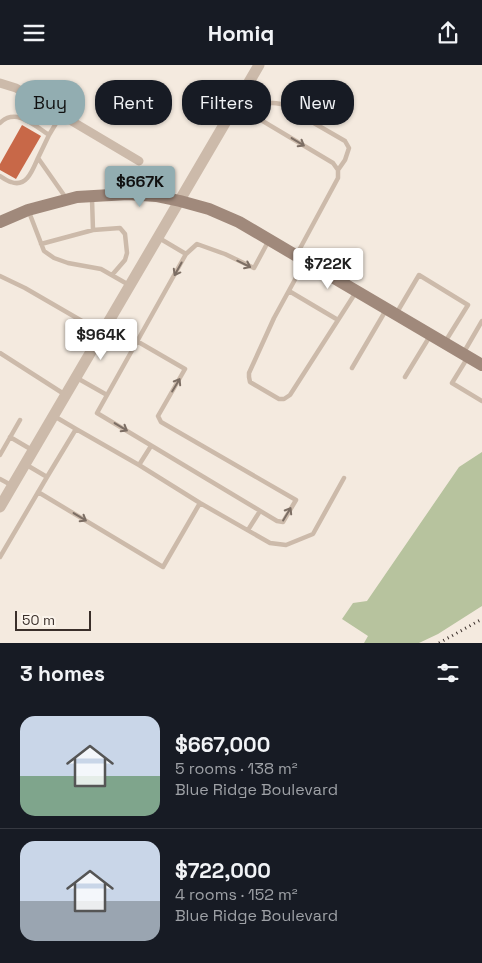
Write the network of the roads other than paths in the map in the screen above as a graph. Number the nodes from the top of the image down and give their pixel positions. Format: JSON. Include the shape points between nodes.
{"nodes":[{"id":1,"x":260,"y":65,"type":"edge"},
{"id":2,"x":251,"y":80,"type":"edge"},
{"id":3,"x":0,"y":83,"type":"edge"},
{"id":4,"x":15,"y":88,"type":"edge"},
{"id":5,"x":271,"y":102,"type":"edge"},
{"id":6,"x":0,"y":123,"type":"edge"},
{"id":7,"x":55,"y":125,"type":"edge"},
{"id":8,"x":78,"y":125,"type":"edge"},
{"id":9,"x":224,"y":125,"type":"edge"},
{"id":10,"x":269,"y":125,"type":"edge"},
{"id":11,"x":49,"y":135,"type":"junction"},
{"id":12,"x":38,"y":158,"type":"junction"},
{"id":13,"x":139,"y":161,"type":"dead end"},
{"id":14,"x":338,"y":170,"type":"junction"},
{"id":15,"x":0,"y":176,"type":"edge"},
{"id":16,"x":92,"y":196,"type":"junction"},
{"id":17,"x":67,"y":199,"type":"junction"},
{"id":18,"x":180,"y":201,"type":"junction"},
{"id":19,"x":28,"y":211,"type":"junction"},
{"id":20,"x":0,"y":222,"type":"edge"},
{"id":21,"x":93,"y":230,"type":"junction"},
{"id":22,"x":158,"y":238,"type":"junction"},
{"id":23,"x":270,"y":240,"type":"junction"},
{"id":24,"x":41,"y":243,"type":"junction"},
{"id":25,"x":186,"y":254,"type":"junction"},
{"id":26,"x":301,"y":258,"type":"junction"},
{"id":27,"x":112,"y":275,"type":"junction"},
{"id":28,"x":0,"y":276,"type":"edge"},
{"id":29,"x":130,"y":285,"type":"junction"},
{"id":30,"x":289,"y":291,"type":"junction"},
{"id":31,"x":357,"y":291,"type":"junction"},
{"id":32,"x":391,"y":311,"type":"junction"},
{"id":33,"x":338,"y":320,"type":"junction"},
{"id":34,"x":482,"y":321,"type":"edge"},
{"id":35,"x":105,"y":329,"type":"junction"},
{"id":36,"x":431,"y":335,"type":"junction"},
{"id":37,"x":138,"y":342,"type":"junction"},
{"id":38,"x":445,"y":343,"type":"junction"},
{"id":39,"x":0,"y":353,"type":"edge"},
{"id":40,"x":465,"y":355,"type":"junction"},
{"id":41,"x":482,"y":365,"type":"edge"},
{"id":42,"x":352,"y":368,"type":"dead end"},
{"id":43,"x":76,"y":377,"type":"junction"},
{"id":44,"x":405,"y":377,"type":"dead end"},
{"id":45,"x":66,"y":395,"type":"junction"},
{"id":46,"x":107,"y":395,"type":"junction"},
{"id":47,"x":482,"y":401,"type":"edge"},
{"id":48,"x":54,"y":416,"type":"junction"},
{"id":49,"x":20,"y":420,"type":"dead end"},
{"id":50,"x":76,"y":429,"type":"junction"},
{"id":51,"x":10,"y":437,"type":"junction"},
{"id":52,"x":151,"y":445,"type":"junction"},
{"id":53,"x":33,"y":451,"type":"junction"},
{"id":54,"x":0,"y":455,"type":"edge"},
{"id":55,"x":25,"y":464,"type":"junction"},
{"id":56,"x":140,"y":465,"type":"junction"},
{"id":57,"x":47,"y":477,"type":"junction"},
{"id":58,"x":344,"y":478,"type":"dead end"},
{"id":59,"x":0,"y":479,"type":"edge"},
{"id":60,"x":12,"y":486,"type":"junction"},
{"id":61,"x":38,"y":492,"type":"junction"},
{"id":62,"x":200,"y":503,"type":"junction"},
{"id":63,"x":0,"y":507,"type":"edge"},
{"id":64,"x":260,"y":511,"type":"junction"},
{"id":65,"x":248,"y":530,"type":"junction"},
{"id":66,"x":0,"y":557,"type":"edge"}],
"edges":[{"from":1,"to":2,"type":"street"},
{"from":3,"to":4,"type":"street"},
{"from":5,"to":14,"type":"lane","via":[[281,103],[345,141],[349,148]]},
{"from":6,"to":11,"type":"lane","via":[[13,116]]},
{"from":7,"to":11,"type":"lane"},
{"from":8,"to":13,"type":"street"},
{"from":9,"to":18,"type":"street"},
{"from":10,"to":14,"type":"lane","one_way":true,"via":[[333,163]]},
{"from":11,"to":12,"type":"lane"},
{"from":12,"to":15,"type":"lane","via":[[29,178],[19,183],[11,183]]},
{"from":12,"to":17,"type":"lane"},
{"from":14,"to":26,"type":"lane","via":[[338,177]]},
{"from":16,"to":17,"type":"main road"},
{"from":16,"to":18,"type":"main road","via":[[128,193]]},
{"from":16,"to":21,"type":"lane"},
{"from":17,"to":19,"type":"main road"},
{"from":18,"to":22,"type":"street"},
{"from":18,"to":23,"type":"main road","via":[[209,209]]},
{"from":19,"to":20,"type":"main road"},
{"from":19,"to":24,"type":"lane"},
{"from":21,"to":24,"type":"lane"},
{"from":21,"to":27,"type":"lane","via":[[120,228],[125,234],[125,260]]},
{"from":22,"to":25,"type":"lane"},
{"from":22,"to":29,"type":"street"},
{"from":25,"to":23,"type":"lane","one_way":true,"via":[[197,244],[254,268]]},
{"from":23,"to":26,"type":"main road"},
{"from":24,"to":27,"type":"lane","via":[[44,251],[54,258],[101,269]]},
{"from":25,"to":37,"type":"lane","one_way":true},
{"from":26,"to":30,"type":"lane"},
{"from":26,"to":31,"type":"main road"},
{"from":27,"to":29,"type":"lane"},
{"from":28,"to":35,"type":"lane"},
{"from":29,"to":35,"type":"street"},
{"from":30,"to":33,"type":"lane"},
{"from":30,"to":33,"type":"lane","via":[[249,373],[250,382],[279,399],[290,395]]},
{"from":31,"to":32,"type":"main road"},
{"from":31,"to":33,"type":"lane"},
{"from":32,"to":36,"type":"main road"},
{"from":32,"to":38,"type":"lane","via":[[419,275],[468,305]]},
{"from":32,"to":42,"type":"lane"},
{"from":34,"to":40,"type":"lane"},
{"from":35,"to":37,"type":"lane"},
{"from":35,"to":43,"type":"street"},
{"from":36,"to":38,"type":"main road"},
{"from":36,"to":44,"type":"lane"},
{"from":37,"to":46,"type":"lane"},
{"from":64,"to":37,"type":"lane","one_way":true,"via":[[283,522],[296,500],[161,422],[158,416],[185,369]]},
{"from":38,"to":40,"type":"main road"},
{"from":39,"to":45,"type":"lane"},
{"from":40,"to":41,"type":"main road"},
{"from":40,"to":47,"type":"lane","via":[[452,383]]},
{"from":43,"to":45,"type":"street"},
{"from":43,"to":46,"type":"lane"},
{"from":45,"to":48,"type":"street"},
{"from":46,"to":52,"type":"lane","one_way":true,"via":[[97,413]]},
{"from":48,"to":50,"type":"lane"},
{"from":48,"to":53,"type":"street"},
{"from":49,"to":51,"type":"lane"},
{"from":50,"to":56,"type":"lane"},
{"from":50,"to":57,"type":"lane"},
{"from":51,"to":53,"type":"lane"},
{"from":51,"to":54,"type":"lane"},
{"from":52,"to":56,"type":"lane"},
{"from":52,"to":64,"type":"lane"},
{"from":53,"to":55,"type":"street"},
{"from":55,"to":57,"type":"lane"},
{"from":55,"to":60,"type":"street"},
{"from":56,"to":62,"type":"lane"},
{"from":57,"to":61,"type":"lane"},
{"from":58,"to":65,"type":"lane","via":[[313,534],[286,545],[270,543]]},
{"from":59,"to":60,"type":"lane"},
{"from":60,"to":63,"type":"street"},
{"from":61,"to":62,"type":"lane","one_way":true,"via":[[164,567]]},
{"from":61,"to":66,"type":"lane"},
{"from":62,"to":65,"type":"lane"},
{"from":64,"to":65,"type":"lane"}]}
